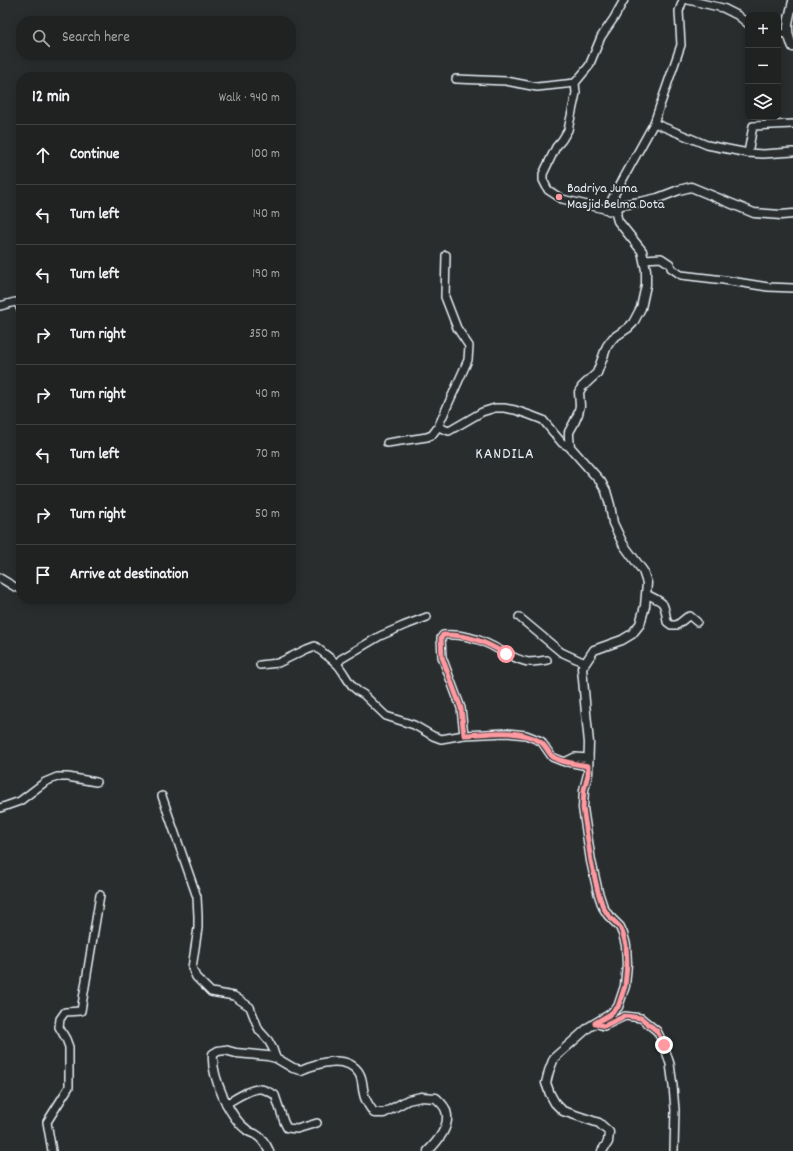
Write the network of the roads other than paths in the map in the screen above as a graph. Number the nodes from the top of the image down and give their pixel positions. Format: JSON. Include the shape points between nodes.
{"nodes":[{"id":1,"x":624,"y":0,"type":"edge"},
{"id":2,"x":683,"y":0,"type":"edge"},
{"id":3,"x":688,"y":0,"type":"edge"},
{"id":4,"x":793,"y":1,"type":"edge"},
{"id":5,"x":745,"y":22,"type":"edge"},
{"id":6,"x":781,"y":33,"type":"edge"},
{"id":7,"x":788,"y":35,"type":"junction"},
{"id":8,"x":793,"y":47,"type":"edge"},
{"id":9,"x":456,"y":79,"type":"dead end"},
{"id":10,"x":575,"y":83,"type":"junction"},
{"id":11,"x":654,"y":123,"type":"junction"},
{"id":12,"x":793,"y":124,"type":"edge"},
{"id":13,"x":793,"y":152,"type":"edge"},
{"id":14,"x":748,"y":153,"type":"junction"},
{"id":15,"x":613,"y":211,"type":"junction"},
{"id":16,"x":793,"y":214,"type":"edge"},
{"id":17,"x":446,"y":255,"type":"dead end"},
{"id":18,"x":644,"y":258,"type":"junction"},
{"id":19,"x":793,"y":288,"type":"edge"},
{"id":20,"x":16,"y":302,"type":"edge"},
{"id":21,"x":0,"y":306,"type":"edge"},
{"id":22,"x":438,"y":428,"type":"junction"},
{"id":23,"x":387,"y":443,"type":"dead end"},
{"id":24,"x":570,"y":447,"type":"junction"},
{"id":25,"x":0,"y":578,"type":"edge"},
{"id":26,"x":16,"y":587,"type":"edge"},
{"id":27,"x":646,"y":594,"type":"junction"},
{"id":28,"x":427,"y":617,"type":"dead end"},
{"id":29,"x":519,"y":617,"type":"dead end"},
{"id":30,"x":697,"y":622,"type":"dead end"},
{"id":31,"x":547,"y":660,"type":"dead end"},
{"id":32,"x":585,"y":663,"type":"junction"},
{"id":33,"x":337,"y":664,"type":"junction"},
{"id":34,"x":260,"y":665,"type":"dead end"},
{"id":35,"x":464,"y":735,"type":"junction"},
{"id":36,"x":589,"y":762,"type":"junction"},
{"id":37,"x":96,"y":782,"type":"dead end"},
{"id":38,"x":162,"y":796,"type":"dead end"},
{"id":39,"x":0,"y":808,"type":"edge"},
{"id":40,"x":100,"y":895,"type":"dead end"},
{"id":41,"x":595,"y":1023,"type":"junction"},
{"id":42,"x":276,"y":1058,"type":"junction"},
{"id":43,"x":226,"y":1104,"type":"junction"},
{"id":44,"x":317,"y":1123,"type":"dead end"},
{"id":45,"x":52,"y":1151,"type":"edge"},
{"id":46,"x":268,"y":1151,"type":"edge"},
{"id":47,"x":428,"y":1151,"type":"edge"},
{"id":48,"x":602,"y":1151,"type":"edge"},
{"id":49,"x":674,"y":1151,"type":"edge"}],
"edges":[{"from":1,"to":10,"type":"street","via":[[601,37],[589,66]]},
{"from":2,"to":11,"type":"street","via":[[680,11],[681,45]]},
{"from":3,"to":5,"type":"street","via":[[723,8]]},
{"from":4,"to":7,"type":"main road"},
{"from":6,"to":7,"type":"street"},
{"from":7,"to":8,"type":"main road"},
{"from":9,"to":10,"type":"street","via":[[506,81],[537,87]]},
{"from":10,"to":15,"type":"street","via":[[576,94],[568,130],[556,147],[543,174],[543,180],[548,190],[562,199]]},
{"from":11,"to":14,"type":"street","via":[[707,145]]},
{"from":11,"to":15,"type":"street","via":[[612,199]]},
{"from":12,"to":14,"type":"street","via":[[753,126]]},
{"from":13,"to":14,"type":"street"},
{"from":15,"to":16,"type":"main road","via":[[620,205],[658,198],[691,187],[754,213]]},
{"from":15,"to":18,"type":"main road","via":[[642,251]]},
{"from":17,"to":22,"type":"street","via":[[445,298],[457,328],[469,346],[468,360]]},
{"from":18,"to":19,"type":"street","via":[[661,258],[681,275]]},
{"from":18,"to":24,"type":"main road","via":[[646,285],[641,308],[633,323],[613,338],[607,346],[597,372],[579,392],[578,414],[569,432]]},
{"from":20,"to":21,"type":"street"},
{"from":22,"to":23,"type":"street","via":[[427,437]]},
{"from":22,"to":24,"type":"street","via":[[449,431],[482,412],[504,408],[543,420],[562,443]]},
{"from":24,"to":27,"type":"main road","via":[[606,491],[613,523],[623,544],[643,571],[647,583]]},
{"from":25,"to":26,"type":"street"},
{"from":27,"to":30,"type":"street","via":[[664,605],[667,622],[670,625],[677,625],[690,616]]},
{"from":27,"to":32,"type":"main road","via":[[640,624],[632,634],[594,650]]},
{"from":28,"to":33,"type":"street","via":[[380,636],[341,659]]},
{"from":29,"to":32,"type":"street","via":[[561,652]]},
{"from":31,"to":35,"type":"street","via":[[528,662],[476,639],[456,634],[443,635],[442,657],[461,708]]},
{"from":32,"to":36,"type":"main road","via":[[582,678]]},
{"from":33,"to":34,"type":"street","via":[[316,646],[278,663]]},
{"from":33,"to":35,"type":"street","via":[[351,686],[386,716],[414,725],[441,739]]},
{"from":35,"to":36,"type":"street","via":[[526,735],[541,741],[552,757],[565,762]]},
{"from":36,"to":41,"type":"main road","via":[[583,808],[591,861],[603,907],[623,934],[627,964],[625,986],[618,1007]]},
{"from":37,"to":39,"type":"street","via":[[57,777],[45,782],[20,801]]},
{"from":38,"to":42,"type":"street","via":[[197,897],[198,928],[192,968],[196,977],[211,992],[234,996],[250,1007],[259,1030],[268,1040]]},
{"from":40,"to":45,"type":"street","via":[[82,1011],[65,1012],[60,1019],[60,1027],[69,1047],[69,1087],[47,1122]]},
{"from":41,"to":48,"type":"main road","via":[[554,1058],[546,1083],[555,1103],[563,1111],[599,1123],[609,1132],[608,1142]]},
{"from":41,"to":49,"type":"street","via":[[604,1026],[625,1016],[641,1018],[657,1031],[664,1045],[672,1078],[675,1110]]},
{"from":42,"to":43,"type":"main road","via":[[225,1050],[213,1054],[212,1062]]},
{"from":42,"to":47,"type":"main road","via":[[301,1070],[329,1062],[341,1062],[354,1067],[359,1073],[368,1105],[374,1113],[384,1113],[408,1100],[421,1097],[436,1098],[446,1110],[445,1128]]},
{"from":43,"to":44,"type":"street","via":[[260,1089],[275,1096],[287,1128],[297,1129]]},
{"from":43,"to":46,"type":"main road","via":[[247,1130],[266,1144]]}]}
